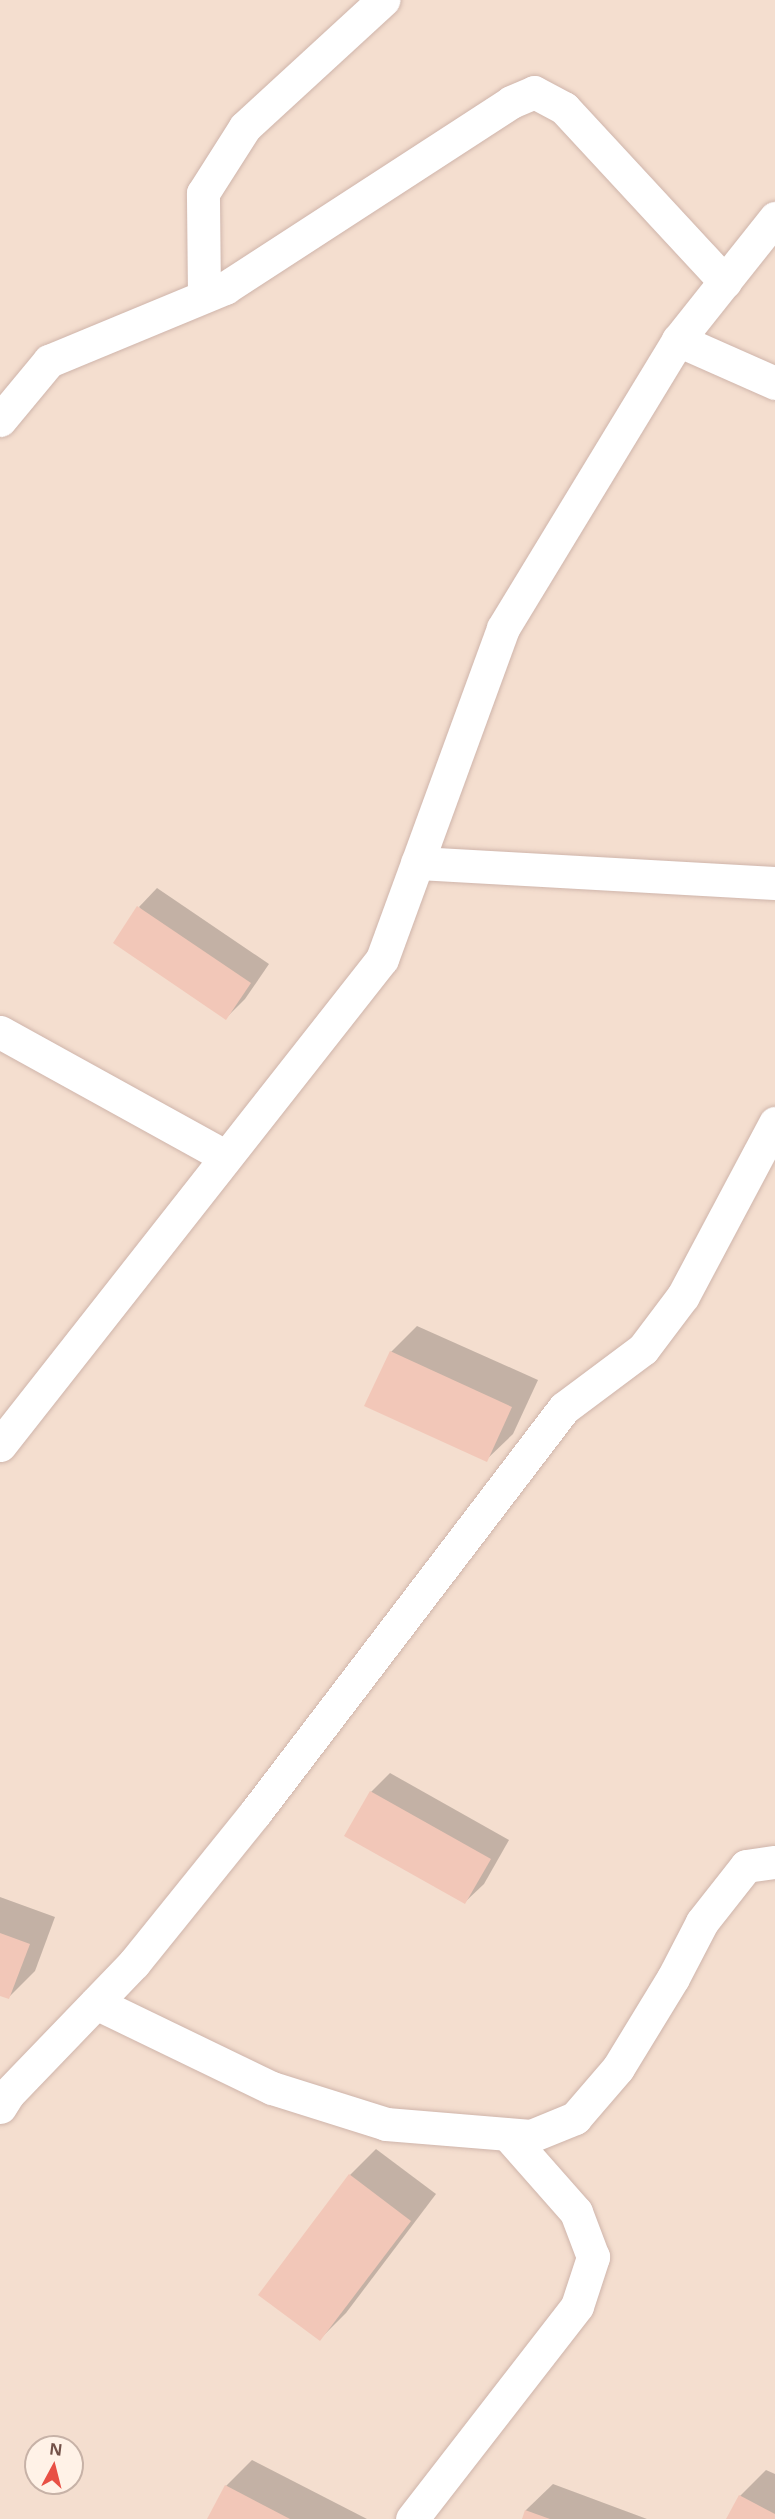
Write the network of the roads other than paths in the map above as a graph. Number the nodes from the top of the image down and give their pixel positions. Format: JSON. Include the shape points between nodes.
{"nodes":[{"id":1,"x":383,"y":0,"type":"edge"},
{"id":2,"x":775,"y":218,"type":"edge"},
{"id":3,"x":725,"y":282,"type":"junction"},
{"id":4,"x":204,"y":296,"type":"junction"},
{"id":5,"x":678,"y":340,"type":"junction"},
{"id":6,"x":775,"y":383,"type":"edge"},
{"id":7,"x":0,"y":420,"type":"edge"},
{"id":8,"x":417,"y":863,"type":"junction"},
{"id":9,"x":775,"y":883,"type":"edge"},
{"id":10,"x":0,"y":1032,"type":"edge"},
{"id":11,"x":775,"y":1123,"type":"edge"},
{"id":12,"x":226,"y":1157,"type":"junction"},
{"id":13,"x":0,"y":1445,"type":"edge"},
{"id":14,"x":775,"y":1862,"type":"edge"},
{"id":15,"x":96,"y":2003,"type":"junction"},
{"id":16,"x":0,"y":2107,"type":"edge"},
{"id":17,"x":508,"y":2135,"type":"junction"},
{"id":18,"x":412,"y":2519,"type":"edge"}],
"edges":[{"from":1,"to":4,"type":"street","via":[[245,127],[203,193]]},
{"from":2,"to":3,"type":"street"},
{"from":3,"to":4,"type":"street","via":[[564,108],[534,92],[511,102],[225,288]]},
{"from":3,"to":5,"type":"street"},
{"from":4,"to":7,"type":"street","via":[[49,361]]},
{"from":5,"to":6,"type":"street"},
{"from":5,"to":8,"type":"street","via":[[503,628]]},
{"from":8,"to":9,"type":"street"},
{"from":8,"to":12,"type":"street","via":[[382,958]]},
{"from":10,"to":12,"type":"street"},
{"from":11,"to":15,"type":"street","via":[[683,1296],[644,1349],[564,1408],[255,1813],[134,1964]]},
{"from":12,"to":13,"type":"street"},
{"from":14,"to":17,"type":"street","via":[[746,1866],[702,1922],[618,2068],[575,2118],[531,2136]]},
{"from":15,"to":16,"type":"street"},
{"from":15,"to":17,"type":"street","via":[[272,2088],[386,2124]]},
{"from":17,"to":18,"type":"street","via":[[576,2212],[593,2257],[576,2306]]}]}
